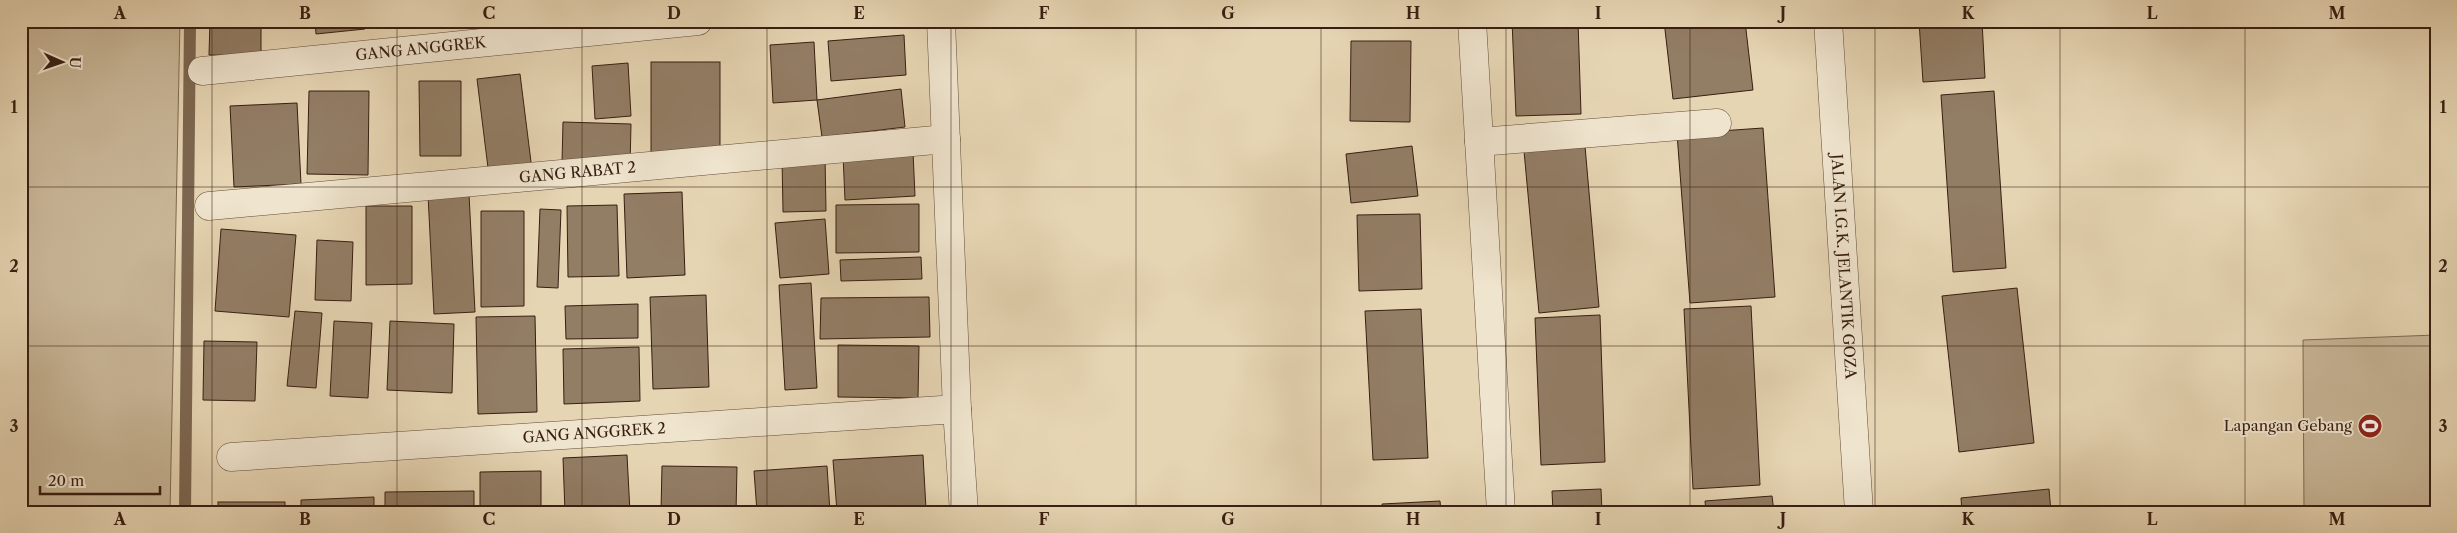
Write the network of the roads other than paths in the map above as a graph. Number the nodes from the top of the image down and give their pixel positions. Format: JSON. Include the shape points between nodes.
{"nodes":[{"id":1,"x":698,"y":21,"type":"edge"},
{"id":2,"x":941,"y":21,"type":"edge"},
{"id":3,"x":1472,"y":21,"type":"edge"},
{"id":4,"x":1828,"y":21,"type":"edge"},
{"id":5,"x":202,"y":71,"type":"dead end"},
{"id":6,"x":1717,"y":123,"type":"dead end"},
{"id":7,"x":946,"y":139,"type":"junction"},
{"id":8,"x":1479,"y":142,"type":"junction"},
{"id":9,"x":209,"y":206,"type":"dead end"},
{"id":10,"x":957,"y":409,"type":"junction"},
{"id":11,"x":231,"y":457,"type":"dead end"},
{"id":12,"x":964,"y":512,"type":"edge"},
{"id":13,"x":1502,"y":512,"type":"edge"},
{"id":14,"x":1860,"y":512,"type":"edge"}],
"edges":[{"from":1,"to":5,"type":"street","name":"GANG ANGGREK"},
{"from":2,"to":7,"type":"street"},
{"from":3,"to":8,"type":"street"},
{"from":4,"to":14,"type":"street","name":"JALAN I.G.K. JELANTIK GOZA"},
{"from":6,"to":8,"type":"street"},
{"from":7,"to":9,"type":"street","name":"GANG RABAT 2"},
{"from":7,"to":10,"type":"street"},
{"from":8,"to":13,"type":"street"},
{"from":10,"to":11,"type":"street","name":"GANG ANGGREK 2"},
{"from":10,"to":12,"type":"street"}]}
